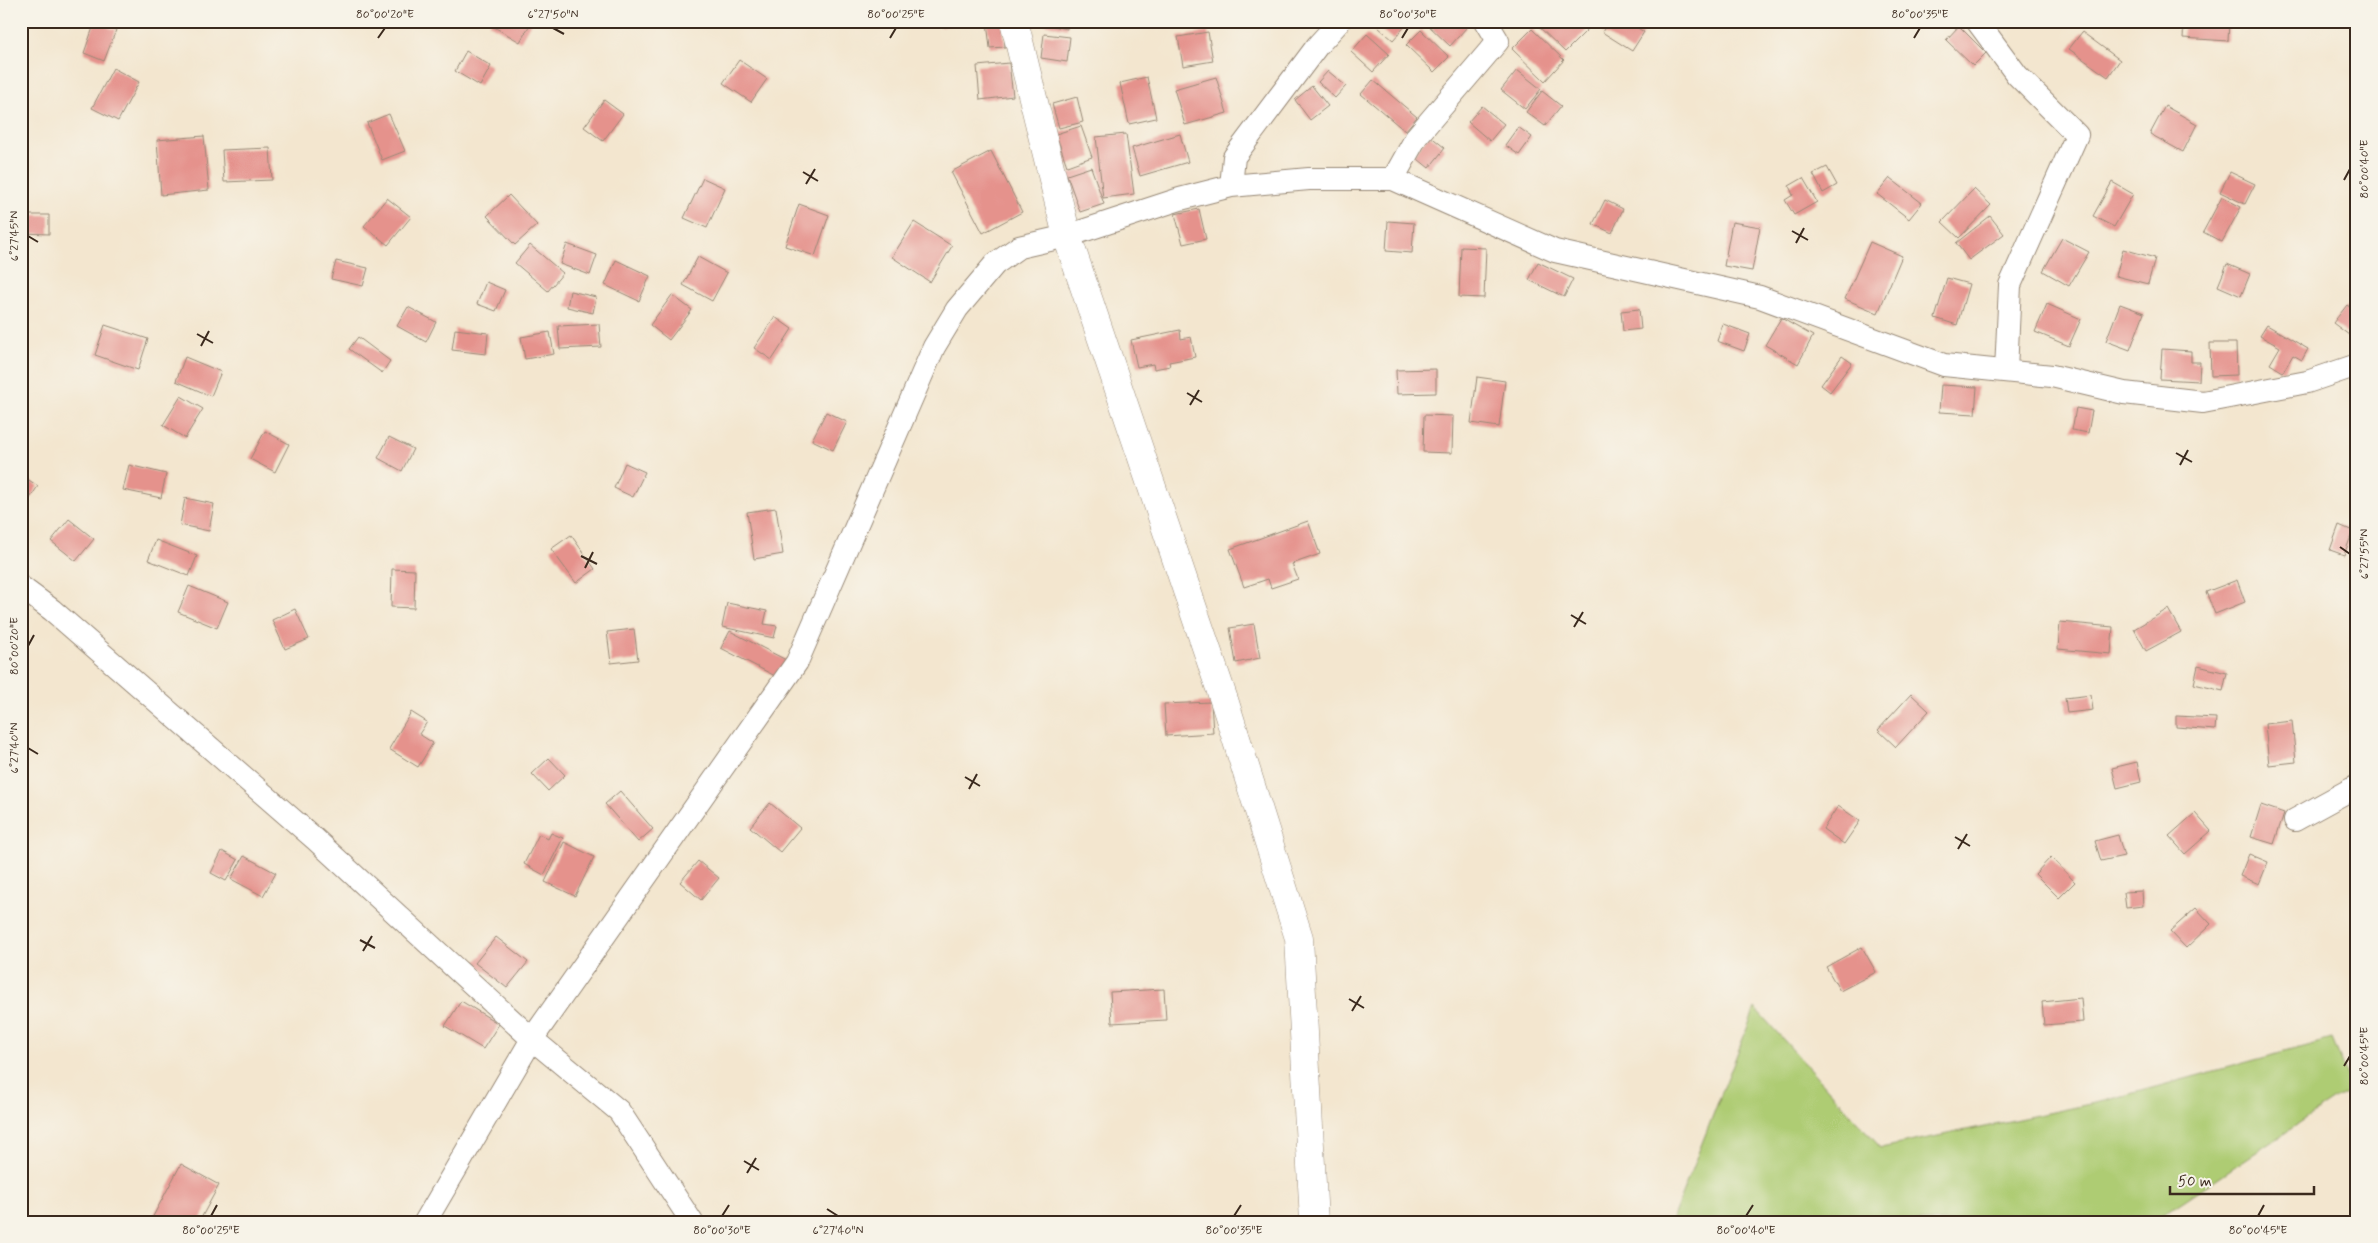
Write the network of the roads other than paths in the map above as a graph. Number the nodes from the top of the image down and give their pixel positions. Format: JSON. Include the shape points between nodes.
{"nodes":[{"id":1,"x":1014,"y":21,"type":"edge"},
{"id":2,"x":1340,"y":21,"type":"edge"},
{"id":3,"x":1486,"y":21,"type":"edge"},
{"id":4,"x":1977,"y":21,"type":"edge"},
{"id":5,"x":1393,"y":179,"type":"junction"},
{"id":6,"x":1231,"y":186,"type":"junction"},
{"id":7,"x":1067,"y":236,"type":"junction"},
{"id":8,"x":2357,"y":365,"type":"edge"},
{"id":9,"x":2006,"y":371,"type":"junction"},
{"id":10,"x":21,"y":587,"type":"edge"},
{"id":11,"x":2357,"y":786,"type":"edge"},
{"id":12,"x":2295,"y":820,"type":"dead end"},
{"id":13,"x":532,"y":1039,"type":"junction"},
{"id":14,"x":425,"y":1222,"type":"edge"},
{"id":15,"x":692,"y":1222,"type":"edge"},
{"id":16,"x":1314,"y":1222,"type":"edge"}],
"edges":[{"from":1,"to":7,"type":"street"},
{"from":2,"to":6,"type":"street","via":[[1318,45],[1234,157]]},
{"from":3,"to":5,"type":"street","via":[[1498,41],[1417,136]]},
{"from":4,"to":9,"type":"street","via":[[2017,75],[2077,135],[2010,285]]},
{"from":5,"to":6,"type":"street","via":[[1309,179]]},
{"from":5,"to":9,"type":"street","via":[[1555,251],[1760,297],[1944,364]]},
{"from":6,"to":7,"type":"street"},
{"from":7,"to":13,"type":"street","via":[[1019,247],[995,264],[956,309],[934,347],[797,662]]},
{"from":7,"to":16,"type":"street","via":[[1225,703],[1299,938]]},
{"from":8,"to":9,"type":"street","via":[[2307,382],[2204,402],[2124,393],[2052,376]]},
{"from":10,"to":13,"type":"street","via":[[52,610],[316,839]]},
{"from":11,"to":12,"type":"street"},
{"from":13,"to":14,"type":"street"},
{"from":13,"to":15,"type":"street","via":[[619,1111]]}]}
